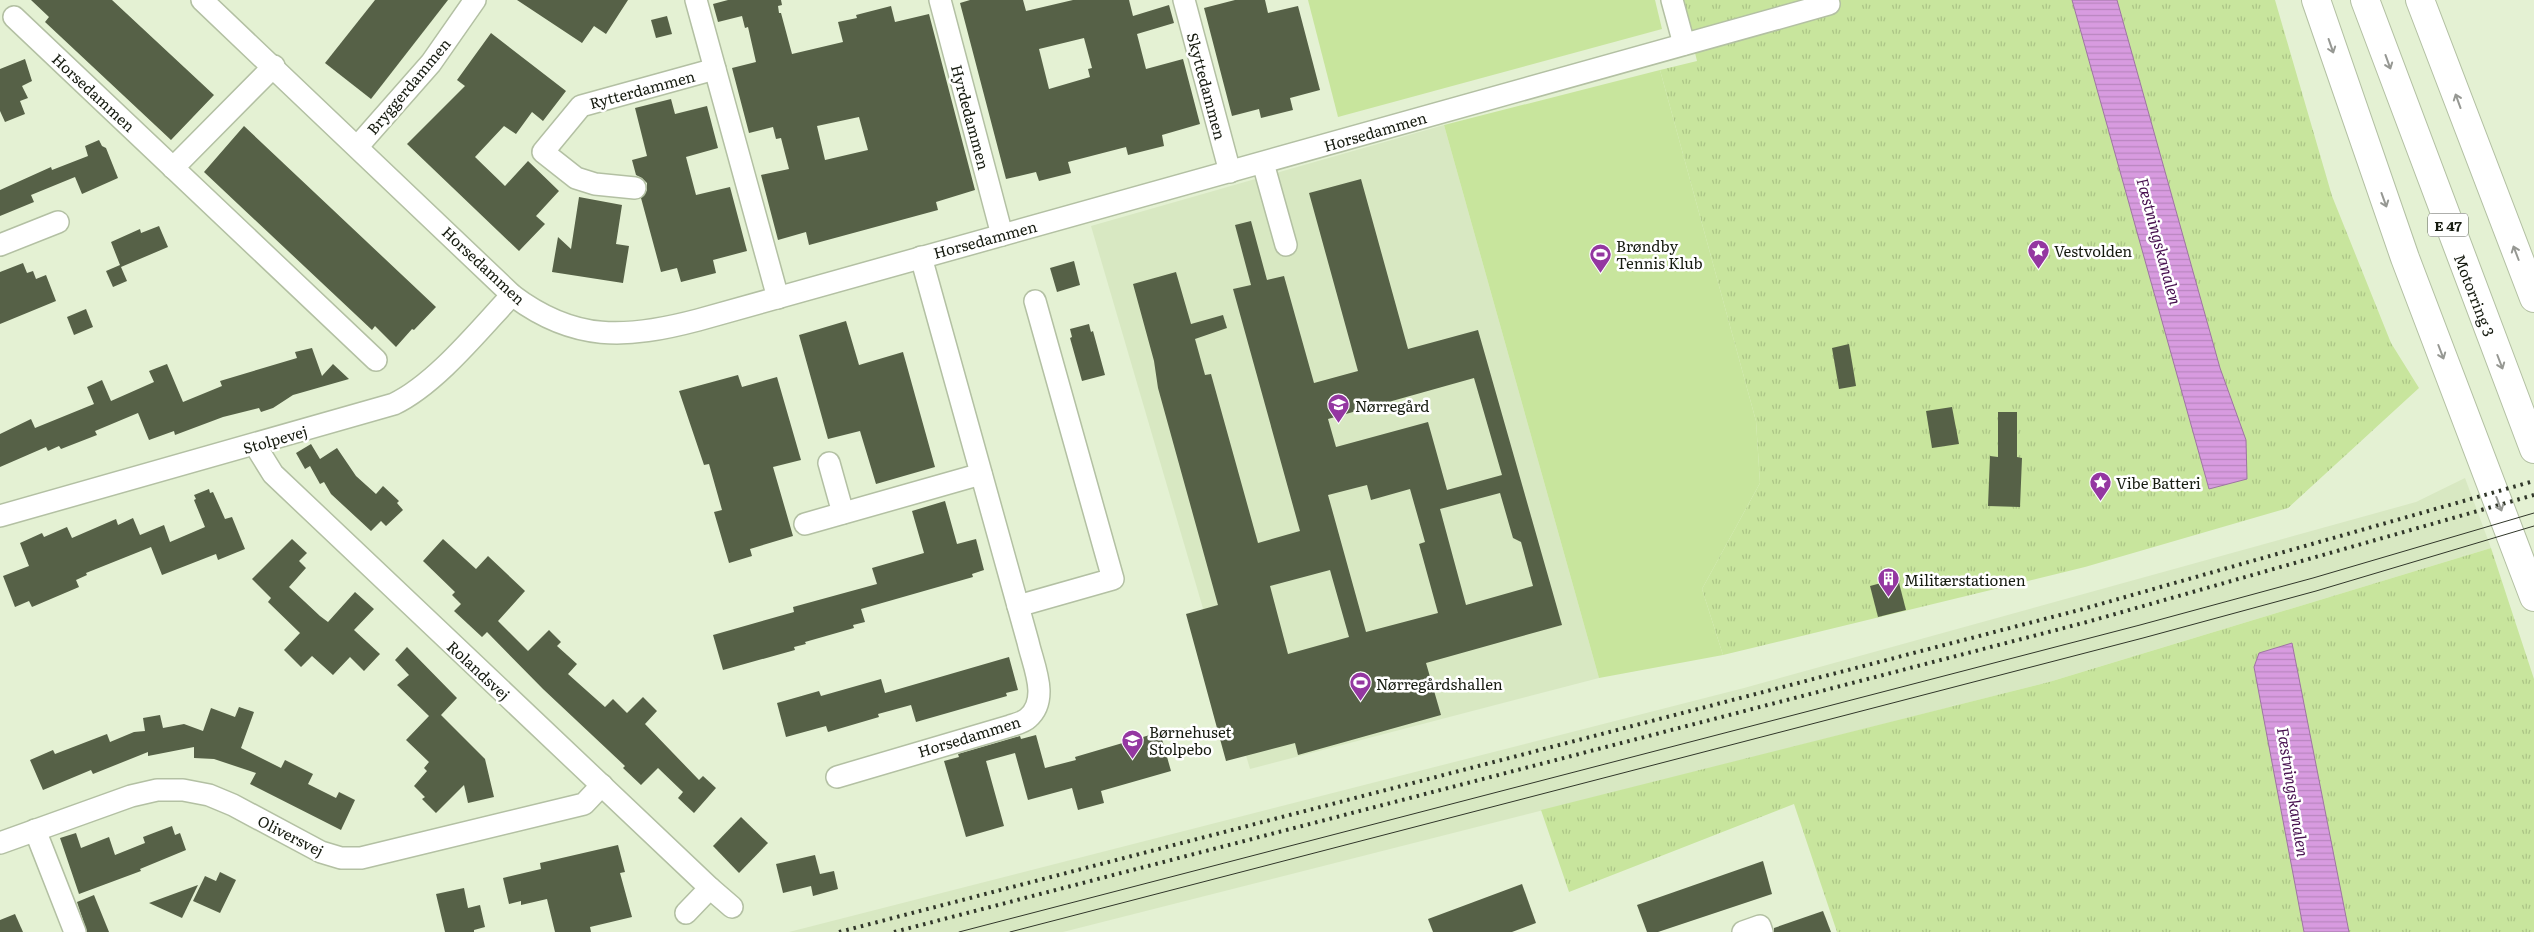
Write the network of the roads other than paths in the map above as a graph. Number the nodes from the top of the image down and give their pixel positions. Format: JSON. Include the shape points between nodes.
{"nodes":[{"id":1,"x":202,"y":0,"type":"edge"},
{"id":2,"x":475,"y":0,"type":"edge"},
{"id":3,"x":696,"y":0,"type":"edge"},
{"id":4,"x":940,"y":0,"type":"edge"},
{"id":5,"x":1184,"y":0,"type":"edge"},
{"id":6,"x":1672,"y":0,"type":"edge"},
{"id":7,"x":2316,"y":0,"type":"edge"},
{"id":8,"x":2365,"y":0,"type":"edge"},
{"id":9,"x":2420,"y":0,"type":"edge"},
{"id":10,"x":1829,"y":4,"type":"dead end"},
{"id":11,"x":14,"y":17,"type":"dead end"},
{"id":12,"x":1684,"y":44,"type":"junction"},
{"id":13,"x":274,"y":66,"type":"junction"},
{"id":14,"x":715,"y":69,"type":"junction"},
{"id":15,"x":358,"y":146,"type":"junction"},
{"id":16,"x":1263,"y":163,"type":"junction"},
{"id":17,"x":173,"y":168,"type":"junction"},
{"id":18,"x":1230,"y":172,"type":"junction"},
{"id":19,"x":635,"y":188,"type":"dead end"},
{"id":20,"x":58,"y":222,"type":"dead end"},
{"id":21,"x":1002,"y":235,"type":"junction"},
{"id":22,"x":0,"y":245,"type":"edge"},
{"id":23,"x":1286,"y":245,"type":"dead end"},
{"id":24,"x":921,"y":257,"type":"junction"},
{"id":25,"x":512,"y":295,"type":"junction"},
{"id":26,"x":778,"y":298,"type":"junction"},
{"id":27,"x":2534,"y":298,"type":"edge"},
{"id":28,"x":1035,"y":301,"type":"dead end"},
{"id":29,"x":376,"y":360,"type":"dead end"},
{"id":30,"x":255,"y":445,"type":"junction"},
{"id":31,"x":2534,"y":449,"type":"edge"},
{"id":32,"x":829,"y":463,"type":"dead end"},
{"id":33,"x":981,"y":474,"type":"junction"},
{"id":34,"x":843,"y":513,"type":"junction"},
{"id":35,"x":0,"y":516,"type":"edge"},
{"id":36,"x":805,"y":524,"type":"dead end"},
{"id":37,"x":2534,"y":597,"type":"edge"},
{"id":38,"x":1018,"y":606,"type":"junction"},
{"id":39,"x":837,"y":776,"type":"dead end"},
{"id":40,"x":602,"y":785,"type":"junction"},
{"id":41,"x":35,"y":830,"type":"junction"},
{"id":42,"x":0,"y":843,"type":"edge"},
{"id":43,"x":710,"y":888,"type":"junction"},
{"id":44,"x":732,"y":907,"type":"dead end"},
{"id":45,"x":686,"y":912,"type":"dead end"},
{"id":46,"x":75,"y":932,"type":"edge"},
{"id":47,"x":1743,"y":932,"type":"edge"},
{"id":48,"x":1762,"y":932,"type":"edge"}],
"edges":[{"from":1,"to":13,"type":"street","name":"Horsedammen"},
{"from":2,"to":15,"type":"street","name":"Bryggerdammen","via":[[431,63]]},
{"from":3,"to":14,"type":"street","name":"Rytterdammen"},
{"from":4,"to":21,"type":"street","name":"Hyrdedammen"},
{"from":5,"to":18,"type":"street","name":"Skyttedammen"},
{"from":6,"to":12,"type":"street"},
{"from":7,"to":37,"type":"highway","one_way":true,"via":[[2405,258]]},
{"from":8,"to":31,"type":"highway","name":"Motorring 3","number":"E 47","one_way":true},
{"from":27,"to":9,"type":"highway","one_way":true},
{"from":10,"to":12,"type":"street","name":"Horsedammen"},
{"from":11,"to":17,"type":"street","name":"Horsedammen"},
{"from":12,"to":16,"type":"street","name":"Horsedammen"},
{"from":13,"to":15,"type":"street","name":"Horsedammen"},
{"from":13,"to":17,"type":"street"},
{"from":14,"to":19,"type":"street","name":"Rytterdammen","via":[[581,106],[543,152],[576,178],[595,184]]},
{"from":14,"to":26,"type":"street","name":"Rytterdammen"},
{"from":15,"to":25,"type":"street","name":"Horsedammen"},
{"from":16,"to":18,"type":"street","name":"Horsedammen"},
{"from":16,"to":23,"type":"street"},
{"from":17,"to":29,"type":"street","name":"Horsedammen"},
{"from":18,"to":21,"type":"street","name":"Horsedammen"},
{"from":20,"to":22,"type":"street"},
{"from":21,"to":24,"type":"street","name":"Horsedammen"},
{"from":24,"to":26,"type":"street","name":"Horsedammen"},
{"from":24,"to":33,"type":"street","name":"Horsedammen"},
{"from":25,"to":26,"type":"street","name":"Horsedammen","via":[[555,321],[588,331],[623,335],[656,331]]},
{"from":25,"to":30,"type":"street","name":"Stolpevej","via":[[430,380],[407,398]]},
{"from":28,"to":38,"type":"street","via":[[1113,579]]},
{"from":30,"to":35,"type":"street","name":"Stolpevej"},
{"from":30,"to":40,"type":"street","name":"Rolandsvej","via":[[274,474]]},
{"from":32,"to":34,"type":"street"},
{"from":33,"to":34,"type":"street"},
{"from":33,"to":38,"type":"street","name":"Horsedammen"},
{"from":34,"to":36,"type":"street"},
{"from":38,"to":39,"type":"street","name":"Horsedammen","via":[[1039,688],[1038,705],[1028,718]]},
{"from":40,"to":41,"type":"street","name":"Oliversvej","via":[[584,804],[361,858],[341,858],[321,852],[233,805],[183,790],[157,790],[131,796]]},
{"from":40,"to":43,"type":"street","name":"Rolandsvej"},
{"from":41,"to":42,"type":"street","name":"Oliversvej"},
{"from":41,"to":46,"type":"street"},
{"from":43,"to":44,"type":"street","name":"Rolandsvej"},
{"from":43,"to":45,"type":"street"},
{"from":47,"to":48,"type":"street","via":[[1760,926]]}]}
